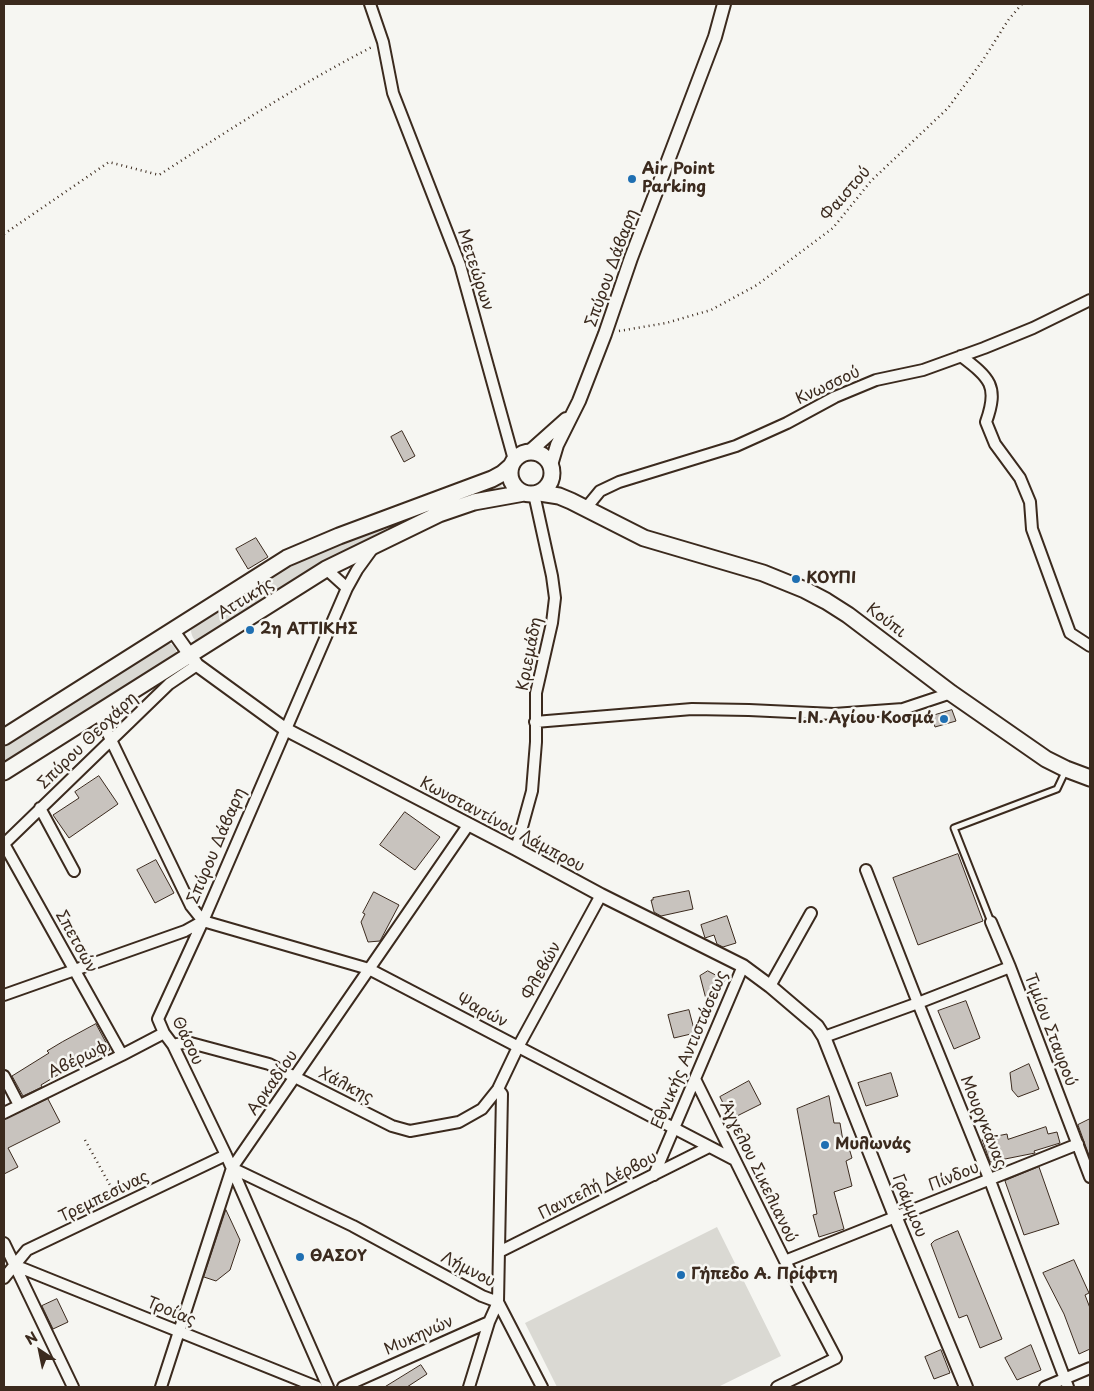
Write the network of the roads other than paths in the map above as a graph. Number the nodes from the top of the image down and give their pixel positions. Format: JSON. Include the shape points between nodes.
{"nodes":[{"id":1,"x":370,"y":4,"type":"edge"},
{"id":2,"x":724,"y":4,"type":"edge"},
{"id":3,"x":1090,"y":300,"type":"edge"},
{"id":4,"x":962,"y":356,"type":"junction"},
{"id":5,"x":579,"y":401,"type":"junction"},
{"id":6,"x":530,"y":452,"type":"junction"},
{"id":7,"x":513,"y":463,"type":"junction"},
{"id":8,"x":552,"y":469,"type":"junction"},
{"id":9,"x":533,"y":494,"type":"junction"},
{"id":10,"x":586,"y":508,"type":"junction"},
{"id":11,"x":376,"y":543,"type":"junction"},
{"id":12,"x":326,"y":569,"type":"junction"},
{"id":13,"x":347,"y":588,"type":"junction"},
{"id":14,"x":173,"y":631,"type":"junction"},
{"id":15,"x":1090,"y":646,"type":"edge"},
{"id":16,"x":193,"y":660,"type":"junction"},
{"id":17,"x":951,"y":693,"type":"junction"},
{"id":18,"x":98,"y":714,"type":"junction"},
{"id":19,"x":535,"y":722,"type":"junction"},
{"id":20,"x":285,"y":729,"type":"junction"},
{"id":21,"x":4,"y":737,"type":"edge"},
{"id":22,"x":111,"y":740,"type":"junction"},
{"id":23,"x":1066,"y":770,"type":"junction"},
{"id":24,"x":4,"y":772,"type":"edge"},
{"id":25,"x":1090,"y":778,"type":"edge"},
{"id":26,"x":40,"y":808,"type":"junction"},
{"id":27,"x":469,"y":824,"type":"junction"},
{"id":28,"x":4,"y":844,"type":"edge"},
{"id":29,"x":516,"y":849,"type":"junction"},
{"id":30,"x":866,"y":870,"type":"dead end"},
{"id":31,"x":74,"y":871,"type":"dead end"},
{"id":32,"x":601,"y":895,"type":"junction"},
{"id":33,"x":812,"y":913,"type":"dead end"},
{"id":34,"x":203,"y":921,"type":"junction"},
{"id":35,"x":991,"y":922,"type":"joint"},
{"id":36,"x":743,"y":966,"type":"junction"},
{"id":37,"x":1010,"y":967,"type":"junction"},
{"id":38,"x":74,"y":969,"type":"junction"},
{"id":39,"x":369,"y":969,"type":"junction"},
{"id":40,"x":770,"y":986,"type":"junction"},
{"id":41,"x":4,"y":995,"type":"edge"},
{"id":42,"x":918,"y":1003,"type":"junction"},
{"id":43,"x":164,"y":1033,"type":"junction"},
{"id":44,"x":824,"y":1037,"type":"junction"},
{"id":45,"x":173,"y":1045,"type":"junction"},
{"id":46,"x":518,"y":1047,"type":"junction"},
{"id":47,"x":122,"y":1055,"type":"junction"},
{"id":48,"x":4,"y":1076,"type":"edge"},
{"id":49,"x":295,"y":1077,"type":"junction"},
{"id":50,"x":695,"y":1079,"type":"junction"},
{"id":51,"x":498,"y":1089,"type":"junction"},
{"id":52,"x":19,"y":1105,"type":"junction"},
{"id":53,"x":4,"y":1113,"type":"edge"},
{"id":54,"x":672,"y":1128,"type":"junction"},
{"id":55,"x":1078,"y":1144,"type":"junction"},
{"id":56,"x":709,"y":1146,"type":"junction"},
{"id":57,"x":226,"y":1155,"type":"junction"},
{"id":58,"x":735,"y":1160,"type":"junction"},
{"id":59,"x":232,"y":1168,"type":"junction"},
{"id":60,"x":654,"y":1175,"type":"junction"},
{"id":61,"x":1090,"y":1177,"type":"edge"},
{"id":62,"x":989,"y":1178,"type":"junction"},
{"id":63,"x":895,"y":1216,"type":"junction"},
{"id":64,"x":4,"y":1243,"type":"edge"},
{"id":65,"x":499,"y":1252,"type":"junction"},
{"id":66,"x":785,"y":1261,"type":"junction"},
{"id":67,"x":14,"y":1265,"type":"junction"},
{"id":68,"x":4,"y":1278,"type":"edge"},
{"id":69,"x":498,"y":1302,"type":"junction"},
{"id":70,"x":489,"y":1322,"type":"junction"},
{"id":71,"x":180,"y":1332,"type":"junction"},
{"id":72,"x":1090,"y":1368,"type":"edge"},
{"id":73,"x":1066,"y":1383,"type":"edge"},
{"id":74,"x":359,"y":1384,"type":"edge"},
{"id":75,"x":72,"y":1387,"type":"edge"},
{"id":76,"x":161,"y":1387,"type":"edge"},
{"id":77,"x":317,"y":1387,"type":"edge"},
{"id":78,"x":328,"y":1387,"type":"edge"},
{"id":79,"x":343,"y":1387,"type":"edge"},
{"id":80,"x":469,"y":1387,"type":"edge"},
{"id":81,"x":542,"y":1387,"type":"edge"},
{"id":82,"x":777,"y":1387,"type":"edge"},
{"id":83,"x":966,"y":1387,"type":"edge"},
{"id":84,"x":1045,"y":1387,"type":"edge"}],
"edges":[{"from":1,"to":7,"type":"street","name":"Μετεώρων","via":[[383,42],[393,93],[460,265]]},
{"from":2,"to":5,"type":"street","name":"Σπύρου Δάβαρη","via":[[712,46]]},
{"from":3,"to":4,"type":"street","name":"Κνωσσού","via":[[1033,328]]},
{"from":4,"to":10,"type":"street","name":"Κνωσσού","via":[[923,370],[876,380],[736,446],[619,482],[600,491]]},
{"from":4,"to":15,"type":"street","via":[[990,382],[992,406],[986,422],[994,444],[1020,478],[1030,502],[1032,529],[1070,633]]},
{"from":5,"to":6,"type":"street","name":"Σπύρου Δάβαρη","via":[[567,418]]},
{"from":5,"to":8,"type":"street","name":"Σπύρου Δάβαρη","via":[[557,445]]},
{"from":6,"to":7,"type":"main road","via":[[521,454]]},
{"from":6,"to":8,"type":"main road","via":[[542,455]]},
{"from":7,"to":9,"type":"main road","via":[[512,482],[518,491]]},
{"from":7,"to":14,"type":"main road","name":"Αττικής","via":[[492,480],[338,536],[288,558]]},
{"from":8,"to":9,"type":"main road","via":[[550,484]]},
{"from":8,"to":10,"type":"main road","via":[[564,490]]},
{"from":9,"to":10,"type":"main road","via":[[559,496]]},
{"from":9,"to":11,"type":"main road","name":"Αττικής","via":[[474,502]]},
{"from":9,"to":19,"type":"street","name":"Κριεμάδη","via":[[555,598],[536,694]]},
{"from":10,"to":17,"type":"main road","name":"Κούπι","via":[[644,538],[763,573],[812,593],[848,615]]},
{"from":11,"to":12,"type":"main road","name":"Αττικής"},
{"from":11,"to":13,"type":"street","name":"Σπύρου Δάβαρη"},
{"from":12,"to":13,"type":"street"},
{"from":12,"to":16,"type":"main road","name":"Αττικής"},
{"from":13,"to":20,"type":"street","name":"Σπύρου Δάβαρη"},
{"from":14,"to":16,"type":"street","name":"Κωνσταντίνου Λάμπρου"},
{"from":14,"to":21,"type":"main road","name":"Αττικής"},
{"from":16,"to":18,"type":"main road","name":"Αττικής"},
{"from":16,"to":20,"type":"street","name":"Κωνσταντίνου Λάμπρου"},
{"from":16,"to":22,"type":"street","name":"Σπύρου Θεοχάρη"},
{"from":17,"to":19,"type":"street","via":[[903,709],[834,714],[692,709]]},
{"from":17,"to":23,"type":"main road","name":"Κούπι"},
{"from":18,"to":22,"type":"street"},
{"from":18,"to":24,"type":"main road","name":"Αττικής"},
{"from":19,"to":29,"type":"street","name":"Κριεμάδη","via":[[532,791]]},
{"from":20,"to":27,"type":"street","name":"Κωνσταντίνου Λάμπρου"},
{"from":20,"to":34,"type":"street","name":"Σπύρου Δάβαρη"},
{"from":22,"to":26,"type":"street","name":"Σπύρου Θεοχάρη"},
{"from":22,"to":34,"type":"street","via":[[191,906]]},
{"from":23,"to":25,"type":"main road","name":"Κούπι"},
{"from":23,"to":35,"type":"lane","via":[[1057,789],[954,828]]},
{"from":26,"to":28,"type":"street","name":"Σπύρου Θεοχάρη"},
{"from":26,"to":31,"type":"street"},
{"from":27,"to":29,"type":"street","name":"Κωνσταντίνου Λάμπρου"},
{"from":27,"to":39,"type":"street","name":"Αρκαδίου"},
{"from":28,"to":38,"type":"street","name":"Σπετσών"},
{"from":29,"to":32,"type":"street","name":"Κωνσταντίνου Λάμπρου"},
{"from":30,"to":42,"type":"street","name":"Μουργκάνας"},
{"from":32,"to":36,"type":"street","name":"Κωνσταντίνου Λάμπρου"},
{"from":32,"to":46,"type":"street","name":"Φλεβών"},
{"from":33,"to":40,"type":"street"},
{"from":34,"to":38,"type":"street","name":"Σπύρου Δάβαρη","via":[[185,931]]},
{"from":34,"to":39,"type":"street","name":"Ψαρών"},
{"from":34,"to":43,"type":"street","name":"Θάσου","via":[[158,1018]]},
{"from":35,"to":37,"type":"street","name":"Τιμίου Σταυρού"},
{"from":36,"to":40,"type":"street","name":"Κωνσταντίνου Λάμπρου"},
{"from":36,"to":50,"type":"street","name":"Εθνικής Αντιστάσεως"},
{"from":37,"to":42,"type":"street"},
{"from":37,"to":55,"type":"street","name":"Τιμίου Σταυρού"},
{"from":38,"to":41,"type":"street","name":"Σπύρου Δάβαρη"},
{"from":38,"to":47,"type":"street","name":"Σπετσών"},
{"from":39,"to":46,"type":"street","name":"Ψαρών"},
{"from":39,"to":49,"type":"street","name":"Αρκαδίου"},
{"from":40,"to":44,"type":"street","name":"Κωνσταντίνου Λάμπρου","via":[[817,1026]]},
{"from":42,"to":44,"type":"street"},
{"from":42,"to":62,"type":"street","name":"Μουργκάνας"},
{"from":43,"to":45,"type":"street","name":"Θάσου"},
{"from":43,"to":47,"type":"street","name":"Αβέρωφ"},
{"from":44,"to":63,"type":"street","name":"Γράμμου"},
{"from":45,"to":49,"type":"street","name":"Χάλκης","via":[[187,1042],[269,1064]]},
{"from":45,"to":57,"type":"street","name":"Θάσου"},
{"from":46,"to":51,"type":"street","name":"Φλεβών"},
{"from":46,"to":54,"type":"street","name":"Ψαρών"},
{"from":47,"to":52,"type":"street","name":"Αβέρωφ"},
{"from":48,"to":52,"type":"street"},
{"from":49,"to":51,"type":"street","name":"Χάλκης","via":[[392,1126],[410,1131],[459,1122],[482,1109]]},
{"from":49,"to":59,"type":"street","name":"Αρκαδίου"},
{"from":50,"to":54,"type":"street","name":"Εθνικής Αντιστάσεως"},
{"from":50,"to":58,"type":"street","name":"Άγγελου Σικελιανού"},
{"from":51,"to":65,"type":"street","name":"Λήμνου","via":[[502,1094]]},
{"from":52,"to":53,"type":"street","name":"Αβέρωφ"},
{"from":54,"to":56,"type":"street","name":"Ψαρών"},
{"from":54,"to":60,"type":"street","name":"Εθνικής Αντιστάσεως"},
{"from":55,"to":61,"type":"street","name":"Τιμίου Σταυρού"},
{"from":55,"to":62,"type":"street","name":"Πίνδου"},
{"from":56,"to":58,"type":"street","name":"Ψαρών"},
{"from":56,"to":60,"type":"street","name":"Παντελή Δέρβου"},
{"from":57,"to":59,"type":"street","name":"Θάσου"},
{"from":57,"to":67,"type":"street","name":"Τρεμπεσίνας","via":[[27,1250]]},
{"from":58,"to":66,"type":"street","name":"Άγγελου Σικελιανού"},
{"from":59,"to":69,"type":"street","name":"Λήμνου","via":[[353,1226]]},
{"from":59,"to":71,"type":"street","name":"Αρκαδίου"},
{"from":59,"to":78,"type":"street","name":"Θάσου"},
{"from":60,"to":65,"type":"street","name":"Παντελή Δέρβου"},
{"from":62,"to":63,"type":"street","name":"Πίνδου"},
{"from":62,"to":73,"type":"street","name":"Μουργκάνας"},
{"from":63,"to":66,"type":"street","name":"Πίνδου"},
{"from":63,"to":83,"type":"street","name":"Γράμμου"},
{"from":64,"to":67,"type":"street"},
{"from":65,"to":69,"type":"street","name":"Λήμνου"},
{"from":66,"to":82,"type":"street","name":"Άγγελου Σικελιανού","via":[[836,1358]]},
{"from":67,"to":68,"type":"street","name":"Τρεμπεσίνας"},
{"from":67,"to":71,"type":"street","name":"Τροίας"},
{"from":67,"to":75,"type":"street"},
{"from":69,"to":70,"type":"street"},
{"from":69,"to":81,"type":"street"},
{"from":70,"to":74,"type":"street","name":"Μυκηνών"},
{"from":70,"to":80,"type":"street"},
{"from":71,"to":76,"type":"street","name":"Αρκαδίου"},
{"from":71,"to":77,"type":"street","name":"Τροίας"},
{"from":72,"to":73,"type":"street"},
{"from":73,"to":84,"type":"street"},
{"from":74,"to":79,"type":"street","name":"Μυκηνών"}]}
